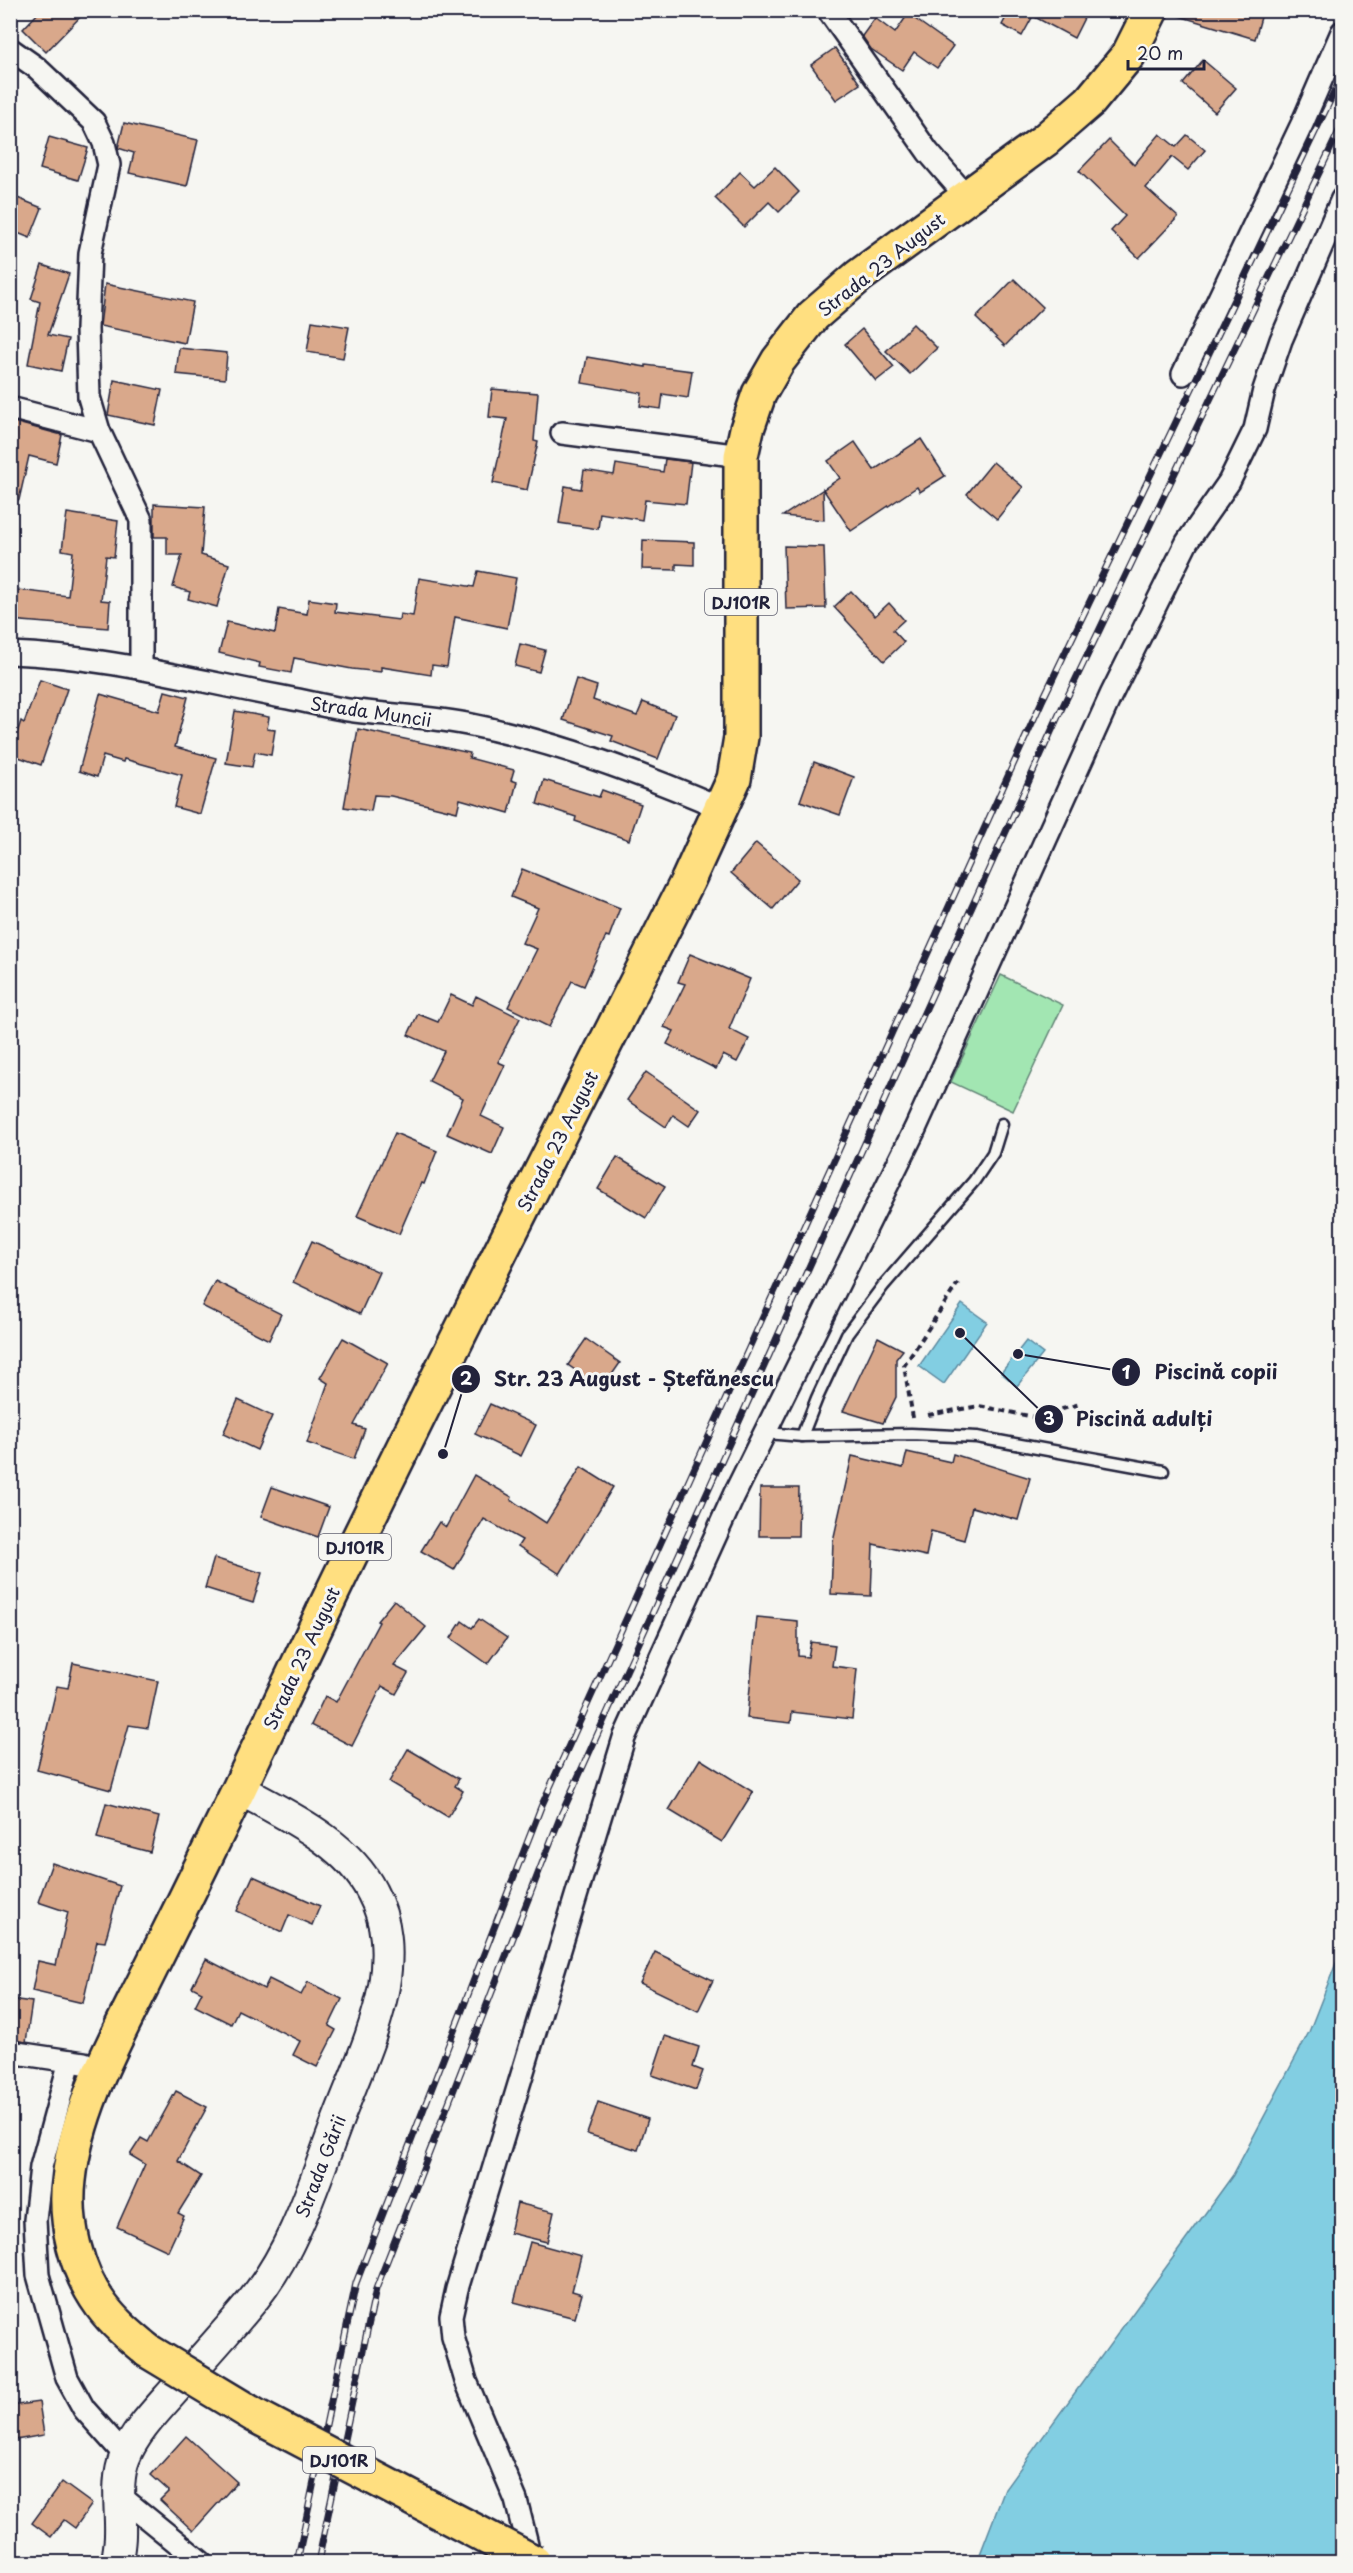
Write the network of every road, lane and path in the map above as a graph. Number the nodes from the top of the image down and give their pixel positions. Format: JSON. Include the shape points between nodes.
{"nodes":[{"id":1,"x":828,"y":10,"type":"edge"},
{"id":2,"x":1151,"y":10,"type":"edge"},
{"id":3,"x":1342,"y":32,"type":"edge"},
{"id":4,"x":10,"y":49,"type":"edge"},
{"id":5,"x":968,"y":197,"type":"junction"},
{"id":6,"x":1342,"y":199,"type":"edge"},
{"id":7,"x":1183,"y":374,"type":"dead end"},
{"id":8,"x":10,"y":408,"type":"edge"},
{"id":9,"x":99,"y":431,"type":"junction"},
{"id":10,"x":562,"y":433,"type":"dead end"},
{"id":11,"x":741,"y":456,"type":"junction"},
{"id":12,"x":10,"y":653,"type":"edge"},
{"id":13,"x":141,"y":667,"type":"junction"},
{"id":14,"x":721,"y":808,"type":"junction"},
{"id":15,"x":1002,"y":1124,"type":"dead end"},
{"id":16,"x":958,"y":1283,"type":"dead end"},
{"id":17,"x":1080,"y":1404,"type":"dead end"},
{"id":18,"x":925,"y":1415,"type":"dead end"},
{"id":19,"x":766,"y":1433,"type":"junction"},
{"id":20,"x":911,"y":1434,"type":"junction"},
{"id":21,"x":802,"y":1436,"type":"junction"},
{"id":22,"x":1163,"y":1471,"type":"dead end"},
{"id":23,"x":239,"y":1789,"type":"junction"},
{"id":24,"x":10,"y":2052,"type":"edge"},
{"id":25,"x":70,"y":2061,"type":"junction"},
{"id":26,"x":102,"y":2066,"type":"junction"},
{"id":27,"x":125,"y":2455,"type":"junction"},
{"id":28,"x":120,"y":2496,"type":"junction"},
{"id":29,"x":117,"y":2562,"type":"edge"},
{"id":30,"x":201,"y":2562,"type":"edge"},
{"id":31,"x":526,"y":2562,"type":"edge"},
{"id":32,"x":534,"y":2562,"type":"edge"}],
"edges":[{"from":1,"to":5,"type":"street","via":[[928,152]]},
{"from":2,"to":5,"type":"main road","name":"Strada 23 August","number":"DJ101R","via":[[1129,54],[1090,101]]},
{"from":3,"to":7,"type":"street"},
{"from":4,"to":9,"type":"street","via":[[37,68],[94,122],[104,143],[109,165],[90,253],[87,329],[88,397]]},
{"from":5,"to":11,"type":"main road","name":"Strada 23 August","number":"DJ101R","via":[[859,276],[813,316],[778,361],[759,394]]},
{"from":6,"to":19,"type":"street","via":[[1281,340],[1255,429],[1229,482],[1187,542],[1111,695],[915,1128]]},
{"from":8,"to":9,"type":"street"},
{"from":9,"to":13,"type":"street","via":[[141,520]]},
{"from":10,"to":11,"type":"street"},
{"from":11,"to":14,"type":"main road","name":"Strada 23 August","number":"DJ101R","via":[[741,736],[734,779]]},
{"from":12,"to":13,"type":"street","name":"Strada Muncii"},
{"from":13,"to":14,"type":"street","name":"Strada Muncii","via":[[353,710],[465,724],[519,736]]},
{"from":14,"to":23,"type":"main road","name":"Strada 23 August","number":"DJ101R"},
{"from":15,"to":21,"type":"lane","via":[[993,1153],[974,1181],[847,1334]]},
{"from":16,"to":20,"type":"path","via":[[904,1366],[914,1417]]},
{"from":17,"to":18,"type":"path","via":[[1034,1417],[980,1406]]},
{"from":19,"to":21,"type":"lane"},
{"from":19,"to":31,"type":"street","via":[[624,1738],[451,2316],[466,2381],[516,2500],[527,2544]]},
{"from":20,"to":21,"type":"lane"},
{"from":20,"to":22,"type":"lane","via":[[977,1437]]},
{"from":23,"to":26,"type":"main road","name":"Strada 23 August","number":"DJ101R"},
{"from":23,"to":27,"type":"street","name":"Strada Gării","via":[[333,1846],[362,1874],[387,1932],[384,1986],[352,2082],[279,2265],[155,2412]]},
{"from":24,"to":25,"type":"street"},
{"from":25,"to":26,"type":"street"},
{"from":25,"to":27,"type":"street","via":[[41,2167],[35,2220],[38,2275],[67,2378],[84,2409]]},
{"from":26,"to":32,"type":"main road","name":"Strada 23 August","number":"DJ101R","bridge":true,"via":[[74,2149],[68,2210],[87,2283],[121,2328],[148,2351],[256,2416]]},
{"from":27,"to":28,"type":"street","name":"Strada Gării"},
{"from":28,"to":29,"type":"street","name":"Strada Gării"},
{"from":28,"to":30,"type":"street"}]}
